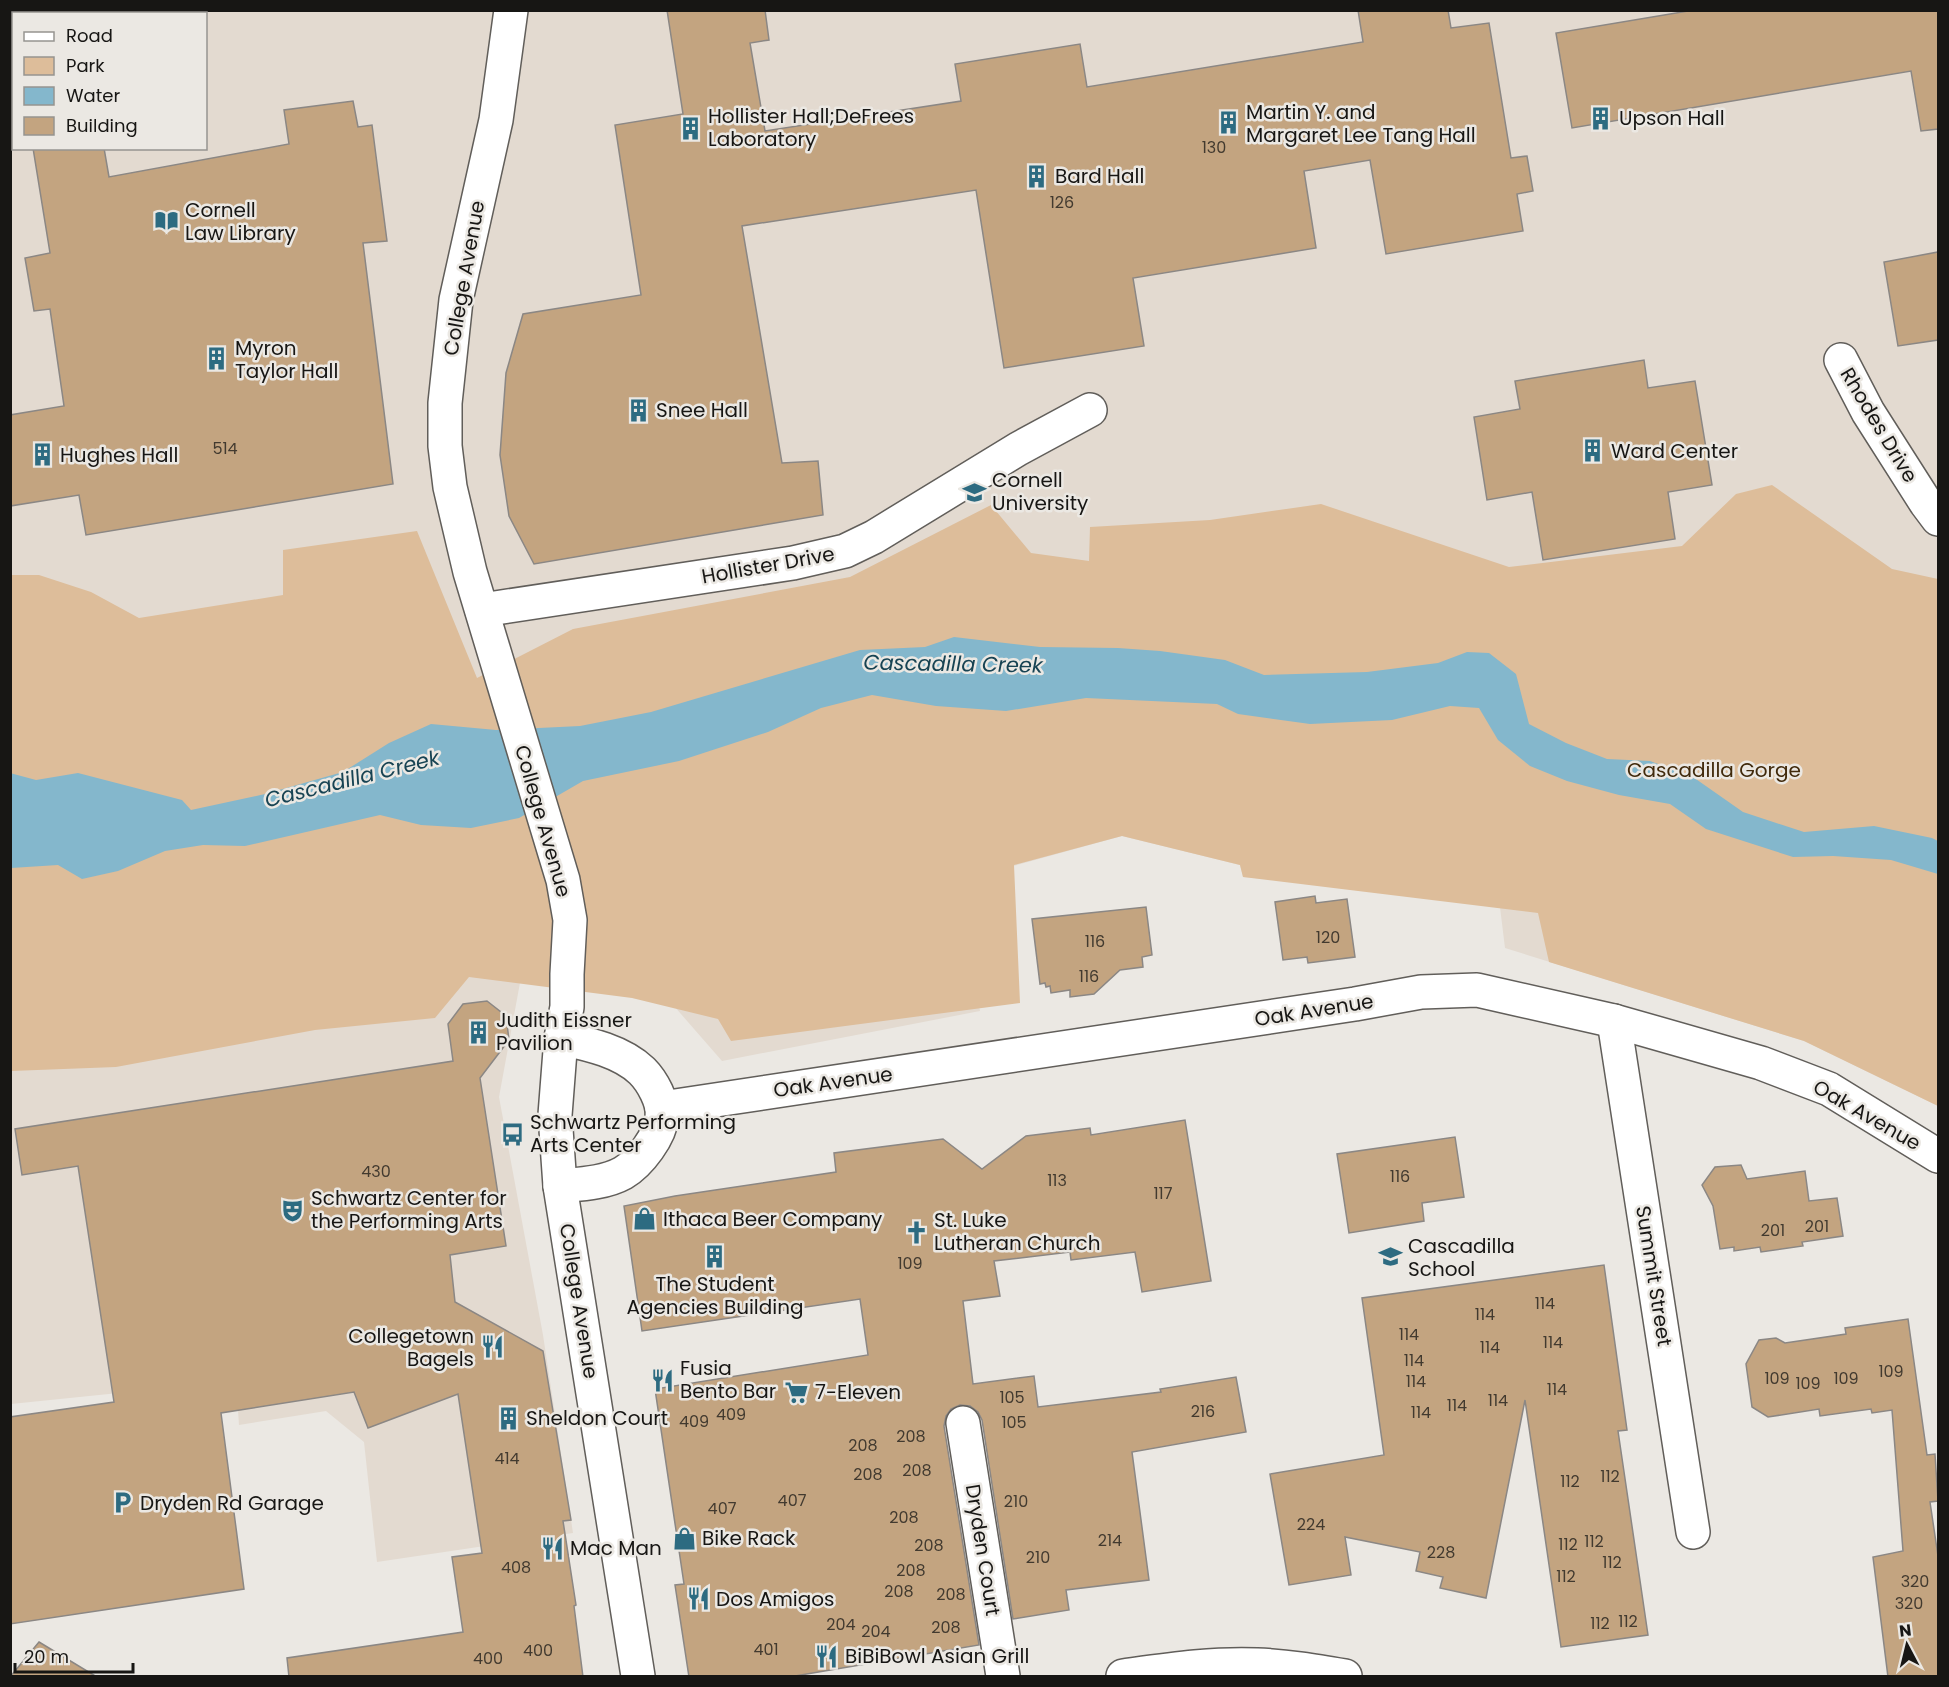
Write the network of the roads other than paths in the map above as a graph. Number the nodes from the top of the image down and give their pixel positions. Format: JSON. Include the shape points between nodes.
{"nodes":[{"id":1,"x":511,"y":10,"type":"edge"},
{"id":2,"x":1841,"y":360,"type":"dead end"},
{"id":3,"x":1090,"y":410,"type":"dead end"},
{"id":4,"x":1938,"y":519,"type":"edge"},
{"id":5,"x":482,"y":610,"type":"junction"},
{"id":6,"x":1614,"y":1021,"type":"junction"},
{"id":7,"x":561,"y":1038,"type":"junction"},
{"id":8,"x":662,"y":1108,"type":"junction"},
{"id":9,"x":1938,"y":1156,"type":"edge"},
{"id":10,"x":561,"y":1186,"type":"junction"},
{"id":11,"x":963,"y":1423,"type":"dead end"},
{"id":12,"x":1693,"y":1532,"type":"dead end"},
{"id":13,"x":1136,"y":1676,"type":"edge"},
{"id":14,"x":638,"y":1677,"type":"edge"},
{"id":15,"x":1003,"y":1677,"type":"edge"},
{"id":16,"x":1345,"y":1677,"type":"edge"}],
"edges":[{"from":1,"to":5,"type":"street","name":"College Avenue","via":[[496,120],[456,300],[445,404],[450,487]]},
{"from":2,"to":4,"type":"street","name":"Rhodes Drive","via":[[1868,412]]},
{"from":3,"to":5,"type":"street","name":"Hollister Drive","via":[[845,551],[793,563]]},
{"from":5,"to":7,"type":"street","name":"College Avenue","via":[[563,880],[570,920],[567,1007]]},
{"from":6,"to":8,"type":"street","name":"Oak Avenue","via":[[1477,990],[1421,992]]},
{"from":6,"to":9,"type":"street","name":"Oak Avenue","via":[[1761,1063],[1829,1089]]},
{"from":6,"to":12,"type":"street","name":"Summit Street"},
{"from":7,"to":8,"type":"street","via":[[597,1047],[633,1065],[649,1081]]},
{"from":7,"to":10,"type":"street","name":"College Avenue","via":[[555,1115]]},
{"from":8,"to":10,"type":"street","via":[[659,1127],[639,1161],[609,1178]]},
{"from":10,"to":14,"type":"street","name":"College Avenue"},
{"from":11,"to":15,"type":"street","name":"Dryden Court"},
{"from":13,"to":16,"type":"street","via":[[1188,1667],[1256,1664]]}]}
